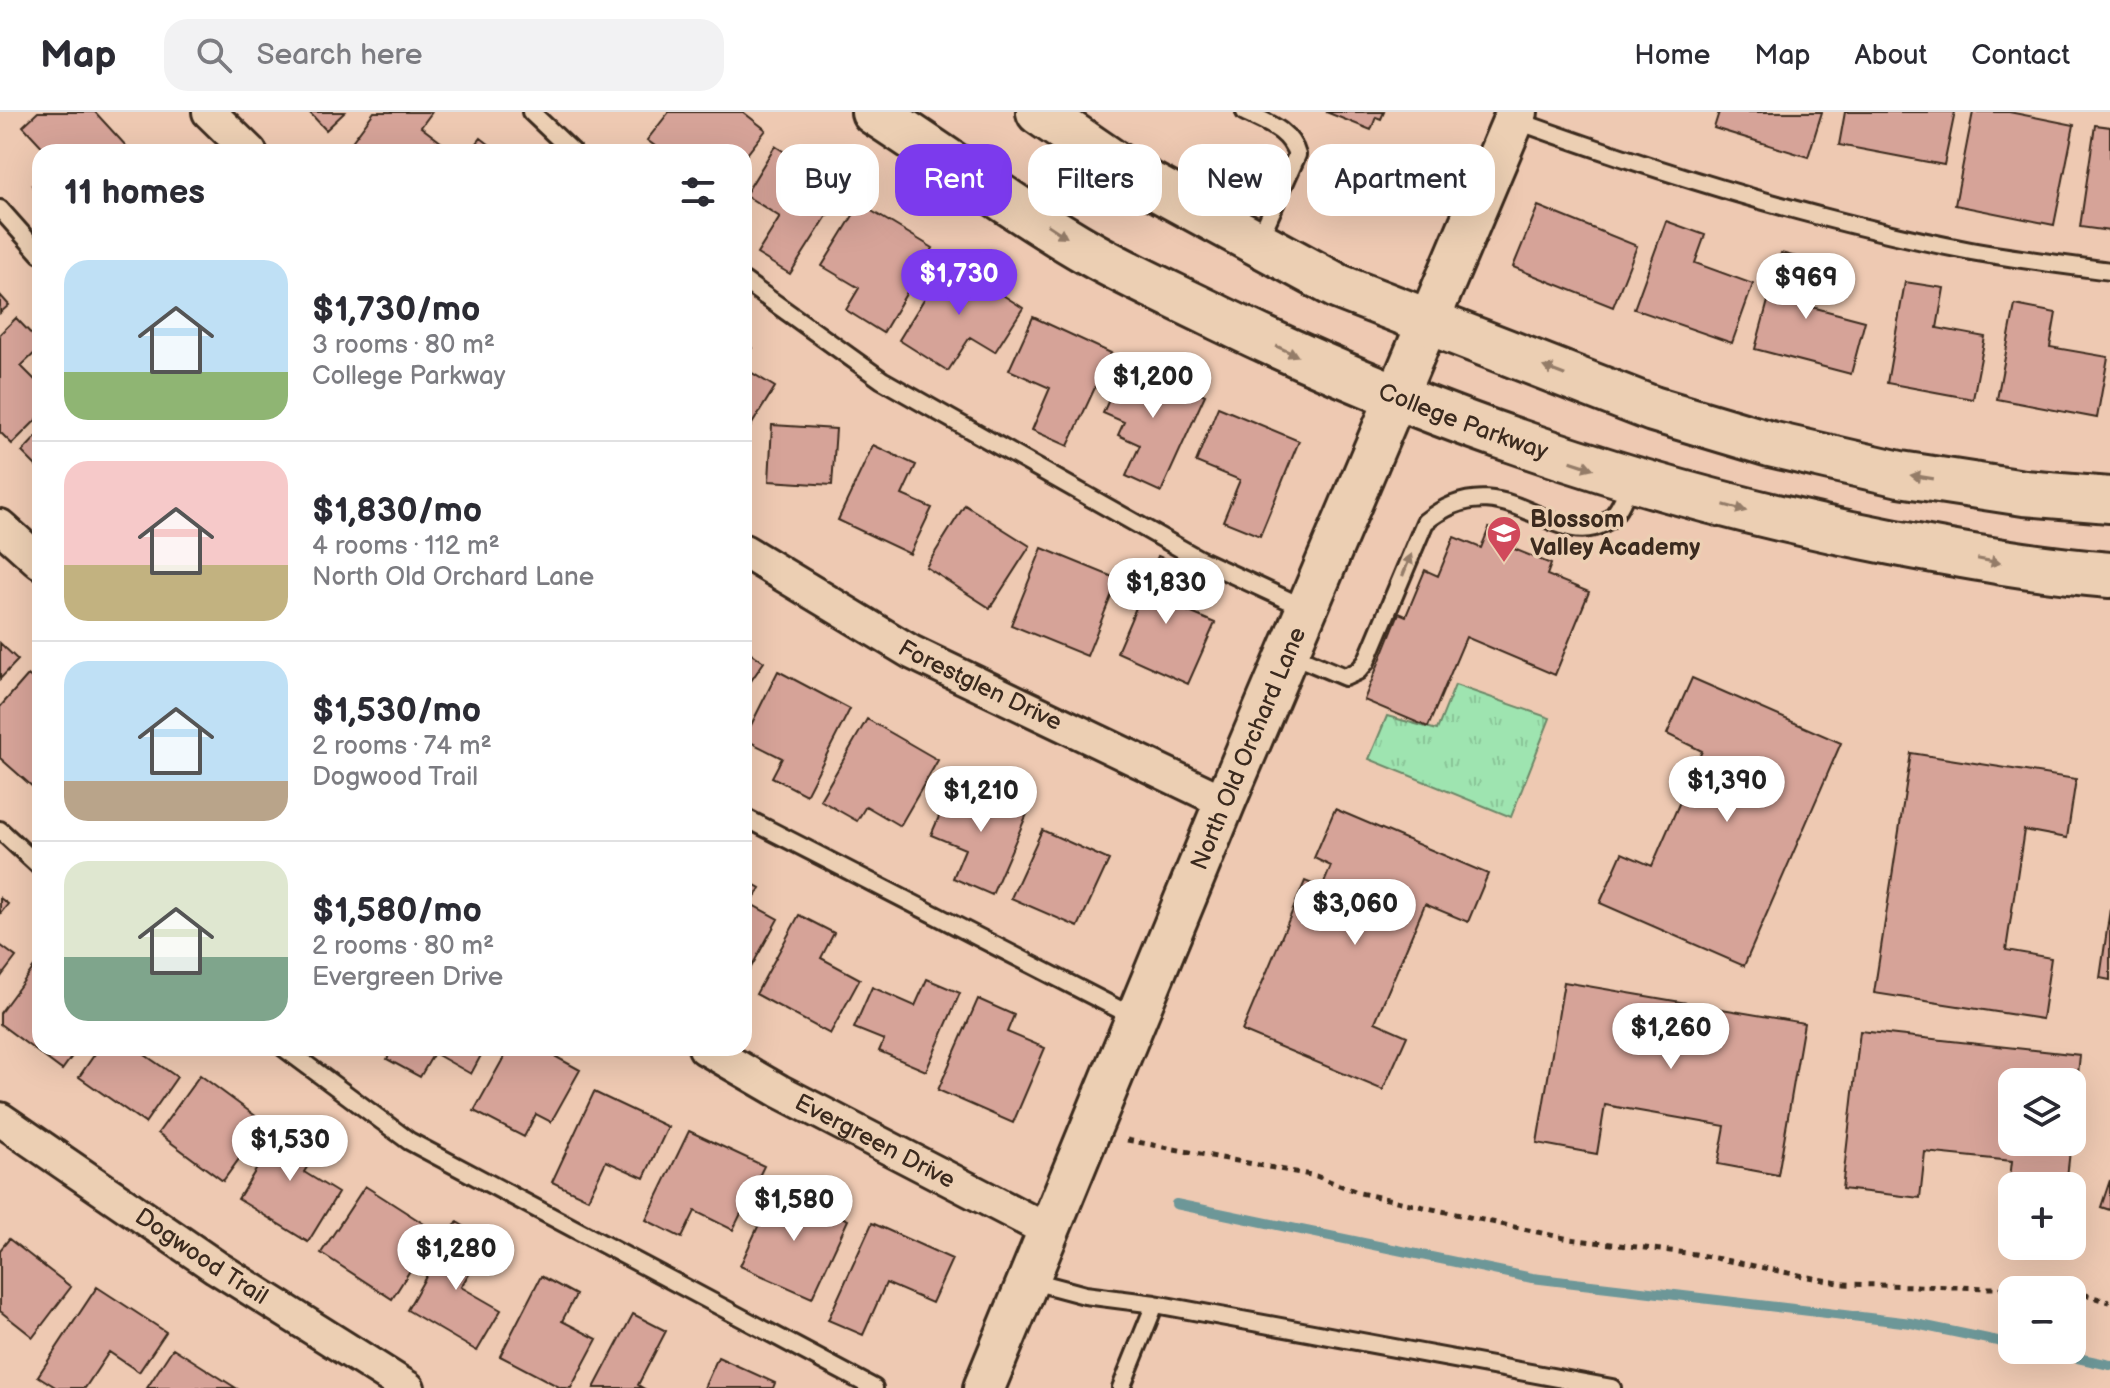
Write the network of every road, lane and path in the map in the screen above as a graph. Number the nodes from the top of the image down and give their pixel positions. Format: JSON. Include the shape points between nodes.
{"nodes":[{"id":1,"x":209,"y":112,"type":"edge"},
{"id":2,"x":531,"y":112,"type":"edge"},
{"id":3,"x":874,"y":112,"type":"edge"},
{"id":4,"x":1039,"y":112,"type":"edge"},
{"id":5,"x":1245,"y":112,"type":"edge"},
{"id":6,"x":1515,"y":116,"type":"edge"},
{"id":7,"x":242,"y":144,"type":"edge"},
{"id":8,"x":565,"y":144,"type":"edge"},
{"id":9,"x":0,"y":209,"type":"edge"},
{"id":10,"x":1258,"y":242,"type":"junction"},
{"id":11,"x":32,"y":245,"type":"edge"},
{"id":12,"x":2110,"y":271,"type":"edge"},
{"id":13,"x":752,"y":287,"type":"edge"},
{"id":14,"x":1428,"y":324,"type":"junction"},
{"id":15,"x":1396,"y":398,"type":"junction"},
{"id":16,"x":1632,"y":480,"type":"junction"},
{"id":17,"x":2110,"y":500,"type":"edge"},
{"id":18,"x":0,"y":526,"type":"edge"},
{"id":19,"x":32,"y":555,"type":"edge"},
{"id":20,"x":752,"y":556,"type":"edge"},
{"id":21,"x":2110,"y":575,"type":"edge"},
{"id":22,"x":1307,"y":609,"type":"junction"},
{"id":23,"x":1288,"y":653,"type":"junction"},
{"id":24,"x":1225,"y":802,"type":"junction"},
{"id":25,"x":752,"y":821,"type":"edge"},
{"id":26,"x":0,"y":830,"type":"edge"},
{"id":27,"x":32,"y":860,"type":"edge"},
{"id":28,"x":1136,"y":1018,"type":"junction"},
{"id":29,"x":295,"y":1056,"type":"edge"},
{"id":30,"x":719,"y":1056,"type":"edge"},
{"id":31,"x":0,"y":1119,"type":"edge"},
{"id":32,"x":1127,"y":1140,"type":"dead end"},
{"id":33,"x":1047,"y":1230,"type":"junction"},
{"id":34,"x":1027,"y":1280,"type":"junction"},
{"id":35,"x":1998,"y":1288,"type":"edge"},
{"id":36,"x":2086,"y":1295,"type":"edge"},
{"id":37,"x":2110,"y":1302,"type":"edge"},
{"id":38,"x":1155,"y":1304,"type":"junction"},
{"id":39,"x":408,"y":1388,"type":"edge"},
{"id":40,"x":874,"y":1388,"type":"edge"},
{"id":41,"x":984,"y":1388,"type":"edge"},
{"id":42,"x":1121,"y":1388,"type":"edge"},
{"id":43,"x":1612,"y":1388,"type":"edge"}],
"edges":[{"from":1,"to":7,"type":"street"},
{"from":2,"to":8,"type":"lane"},
{"from":3,"to":15,"type":"main road","name":"College Parkway","one_way":true,"via":[[1091,254]]},
{"from":4,"to":10,"type":"main road","via":[[1125,171]]},
{"from":5,"to":10,"type":"lane","via":[[1293,141],[1297,155]]},
{"from":6,"to":12,"type":"lane","via":[[1640,165],[1812,215],[1972,251]]},
{"from":6,"to":14,"type":"street","name":"North Old Orchard Lane"},
{"from":9,"to":11,"type":"lane"},
{"from":10,"to":14,"type":"main road","via":[[1339,287]]},
{"from":13,"to":22,"type":"lane","via":[[882,380],[1199,559]]},
{"from":14,"to":15,"type":"street","name":"North Old Orchard Lane"},
{"from":17,"to":14,"type":"main road","one_way":true,"via":[[1900,474],[1770,444],[1653,409]]},
{"from":15,"to":16,"type":"main road","name":"College Parkway","one_way":true},
{"from":15,"to":22,"type":"street","name":"North Old Orchard Lane"},
{"from":16,"to":21,"type":"main road","name":"College Parkway","one_way":true,"via":[[1780,521],[2034,569]]},
{"from":23,"to":16,"type":"lane","one_way":true,"via":[[1345,677],[1358,671],[1425,522],[1440,509],[1465,498],[1505,502],[1576,529],[1605,523]]},
{"from":18,"to":19,"type":"street"},
{"from":20,"to":24,"type":"street","name":"Forestglen Drive","via":[[911,652]]},
{"from":22,"to":23,"type":"street","name":"North Old Orchard Lane"},
{"from":23,"to":24,"type":"street","name":"North Old Orchard Lane"},
{"from":24,"to":28,"type":"street","name":"North Old Orchard Lane"},
{"from":25,"to":28,"type":"lane"},
{"from":26,"to":27,"type":"lane"},
{"from":28,"to":33,"type":"street","name":"North Old Orchard Lane"},
{"from":29,"to":40,"type":"lane","via":[[409,1141]]},
{"from":30,"to":33,"type":"street","name":"Evergreen Drive"},
{"from":31,"to":39,"type":"street","name":"Dogwood Trail","via":[[216,1267]]},
{"from":32,"to":35,"type":"path","via":[[1316,1176],[1360,1193],[1569,1239],[1695,1254],[1843,1284]]},
{"from":33,"to":34,"type":"street","name":"North Old Orchard Lane"},
{"from":34,"to":38,"type":"lane","via":[[1085,1295]]},
{"from":34,"to":41,"type":"street","name":"North Old Orchard Lane"},
{"from":36,"to":37,"type":"path"},
{"from":38,"to":42,"type":"lane"},
{"from":38,"to":43,"type":"lane"}]}
